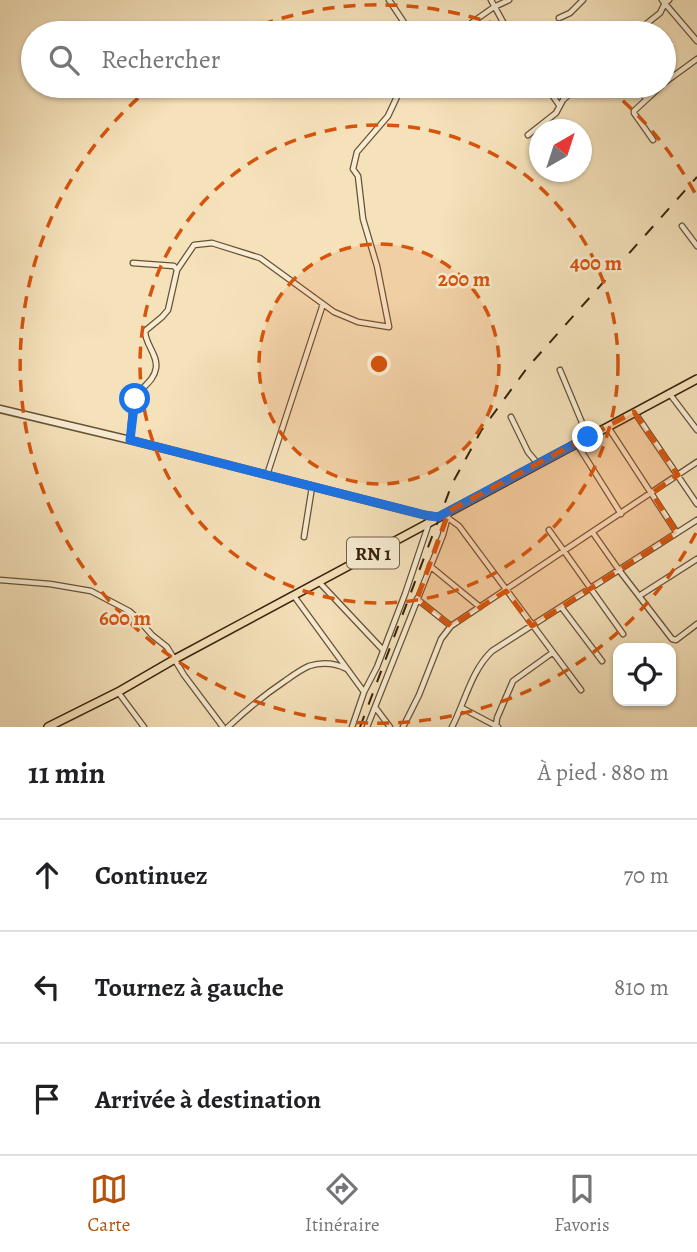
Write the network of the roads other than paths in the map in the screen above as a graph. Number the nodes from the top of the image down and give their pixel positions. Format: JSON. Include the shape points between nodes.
{"nodes":[{"id":1,"x":389,"y":0,"type":"edge"},
{"id":2,"x":491,"y":0,"type":"edge"},
{"id":3,"x":509,"y":0,"type":"edge"},
{"id":4,"x":583,"y":0,"type":"edge"},
{"id":5,"x":665,"y":1,"type":"edge"},
{"id":6,"x":494,"y":7,"type":"junction"},
{"id":7,"x":559,"y":18,"type":"dead end"},
{"id":8,"x":403,"y":21,"type":"edge"},
{"id":9,"x":474,"y":21,"type":"edge"},
{"id":10,"x":502,"y":21,"type":"edge"},
{"id":11,"x":650,"y":21,"type":"edge"},
{"id":12,"x":697,"y":41,"type":"edge"},
{"id":13,"x":697,"y":59,"type":"edge"},
{"id":14,"x":676,"y":74,"type":"edge"},
{"id":15,"x":396,"y":98,"type":"edge"},
{"id":16,"x":554,"y":98,"type":"edge"},
{"id":17,"x":566,"y":98,"type":"edge"},
{"id":18,"x":646,"y":98,"type":"edge"},
{"id":19,"x":559,"y":105,"type":"junction"},
{"id":20,"x":528,"y":135,"type":"dead end"},
{"id":21,"x":653,"y":140,"type":"dead end"},
{"id":22,"x":682,"y":226,"type":"dead end"},
{"id":23,"x":697,"y":246,"type":"edge"},
{"id":24,"x":133,"y":263,"type":"dead end"},
{"id":25,"x":177,"y":270,"type":"junction"},
{"id":26,"x":323,"y":304,"type":"junction"},
{"id":27,"x":560,"y":370,"type":"dead end"},
{"id":28,"x":697,"y":379,"type":"edge"},
{"id":29,"x":669,"y":393,"type":"junction"},
{"id":30,"x":0,"y":409,"type":"edge"},
{"id":31,"x":634,"y":412,"type":"junction"},
{"id":32,"x":511,"y":417,"type":"dead end"},
{"id":33,"x":607,"y":427,"type":"junction"},
{"id":34,"x":697,"y":430,"type":"edge"},
{"id":35,"x":588,"y":437,"type":"junction"},
{"id":36,"x":130,"y":440,"type":"junction"},
{"id":37,"x":577,"y":443,"type":"junction"},
{"id":38,"x":697,"y":463,"type":"edge"},
{"id":39,"x":538,"y":464,"type":"junction"},
{"id":40,"x":267,"y":475,"type":"junction"},
{"id":41,"x":678,"y":475,"type":"junction"},
{"id":42,"x":312,"y":487,"type":"junction"},
{"id":43,"x":652,"y":493,"type":"junction"},
{"id":44,"x":697,"y":504,"type":"edge"},
{"id":45,"x":449,"y":514,"type":"junction"},
{"id":46,"x":621,"y":514,"type":"junction"},
{"id":47,"x":438,"y":517,"type":"junction"},
{"id":48,"x":697,"y":520,"type":"edge"},
{"id":49,"x":429,"y":522,"type":"junction"},
{"id":50,"x":549,"y":530,"type":"dead end"},
{"id":51,"x":593,"y":533,"type":"junction"},
{"id":52,"x":677,"y":533,"type":"junction"},
{"id":53,"x":304,"y":537,"type":"dead end"},
{"id":54,"x":564,"y":552,"type":"junction"},
{"id":55,"x":697,"y":559,"type":"edge"},
{"id":56,"x":430,"y":566,"type":"junction"},
{"id":57,"x":619,"y":570,"type":"junction"},
{"id":58,"x":0,"y":580,"type":"edge"},
{"id":59,"x":319,"y":582,"type":"junction"},
{"id":60,"x":590,"y":588,"type":"junction"},
{"id":61,"x":506,"y":591,"type":"junction"},
{"id":62,"x":294,"y":596,"type":"junction"},
{"id":63,"x":639,"y":596,"type":"junction"},
{"id":64,"x":417,"y":599,"type":"junction"},
{"id":65,"x":480,"y":607,"type":"junction"},
{"id":66,"x":562,"y":608,"type":"junction"},
{"id":67,"x":697,"y":624,"type":"edge"},
{"id":68,"x":533,"y":625,"type":"junction"},
{"id":69,"x":451,"y":626,"type":"junction"},
{"id":70,"x":623,"y":634,"type":"dead end"},
{"id":71,"x":383,"y":650,"type":"junction"},
{"id":72,"x":552,"y":653,"type":"junction"},
{"id":73,"x":175,"y":659,"type":"junction"},
{"id":74,"x":603,"y":661,"type":"dead end"},
{"id":75,"x":347,"y":669,"type":"junction"},
{"id":76,"x":581,"y":690,"type":"dead end"},
{"id":77,"x":118,"y":692,"type":"junction"},
{"id":78,"x":364,"y":692,"type":"junction"},
{"id":79,"x":375,"y":706,"type":"junction"},
{"id":80,"x":461,"y":708,"type":"junction"},
{"id":81,"x":48,"y":727,"type":"edge"},
{"id":82,"x":144,"y":727,"type":"edge"},
{"id":83,"x":223,"y":727,"type":"edge"},
{"id":84,"x":228,"y":727,"type":"edge"},
{"id":85,"x":352,"y":727,"type":"edge"},
{"id":86,"x":367,"y":727,"type":"edge"},
{"id":87,"x":390,"y":727,"type":"edge"},
{"id":88,"x":403,"y":727,"type":"edge"},
{"id":89,"x":452,"y":727,"type":"edge"},
{"id":90,"x":497,"y":727,"type":"edge"}],
"edges":[{"from":1,"to":8,"type":"street"},
{"from":2,"to":6,"type":"street"},
{"from":3,"to":6,"type":"street"},
{"from":4,"to":7,"type":"street"},
{"from":5,"to":11,"type":"street"},
{"from":5,"to":12,"type":"street"},
{"from":6,"to":9,"type":"street"},
{"from":6,"to":10,"type":"street"},
{"from":13,"to":14,"type":"street"},
{"from":15,"to":26,"type":"street","via":[[388,116],[357,152],[353,169],[389,327],[358,322]]},
{"from":16,"to":19,"type":"street"},
{"from":17,"to":19,"type":"street"},
{"from":18,"to":21,"type":"street","via":[[634,113]]},
{"from":19,"to":20,"type":"street","via":[[556,113]]},
{"from":22,"to":23,"type":"street"},
{"from":24,"to":25,"type":"street"},
{"from":25,"to":26,"type":"street","via":[[194,245],[212,243],[260,257]]},
{"from":25,"to":36,"type":"street","via":[[168,310],[145,331],[156,371],[135,399]]},
{"from":26,"to":40,"type":"street"},
{"from":27,"to":35,"type":"street"},
{"from":28,"to":29,"type":"main road","number":"RN 1"},
{"from":29,"to":31,"type":"main road","number":"RN 1"},
{"from":29,"to":34,"type":"street"},
{"from":30,"to":36,"type":"street"},
{"from":31,"to":33,"type":"main road","number":"RN 1"},
{"from":31,"to":41,"type":"street"},
{"from":32,"to":39,"type":"street"},
{"from":33,"to":35,"type":"main road","number":"RN 1"},
{"from":33,"to":43,"type":"street"},
{"from":35,"to":37,"type":"main road","number":"RN 1"},
{"from":36,"to":40,"type":"street"},
{"from":37,"to":39,"type":"main road","number":"RN 1"},
{"from":37,"to":46,"type":"street"},
{"from":38,"to":41,"type":"street"},
{"from":39,"to":45,"type":"main road","number":"RN 1"},
{"from":40,"to":42,"type":"street"},
{"from":41,"to":43,"type":"street"},
{"from":41,"to":44,"type":"street"},
{"from":42,"to":47,"type":"street"},
{"from":42,"to":53,"type":"street"},
{"from":43,"to":46,"type":"street"},
{"from":43,"to":52,"type":"street"},
{"from":45,"to":47,"type":"main road","number":"RN 1"},
{"from":45,"to":56,"type":"street"},
{"from":45,"to":61,"type":"street"},
{"from":46,"to":51,"type":"street"},
{"from":47,"to":49,"type":"main road","number":"RN 1"},
{"from":48,"to":52,"type":"street"},
{"from":49,"to":59,"type":"main road","number":"RN 1"},
{"from":49,"to":71,"type":"street"},
{"from":50,"to":54,"type":"street"},
{"from":51,"to":54,"type":"street"},
{"from":51,"to":57,"type":"street"},
{"from":52,"to":57,"type":"street"},
{"from":54,"to":60,"type":"street"},
{"from":54,"to":61,"type":"street"},
{"from":55,"to":63,"type":"street"},
{"from":56,"to":64,"type":"street"},
{"from":56,"to":65,"type":"street"},
{"from":57,"to":60,"type":"street"},
{"from":57,"to":63,"type":"street"},
{"from":58,"to":73,"type":"street","via":[[95,592],[134,614]]},
{"from":59,"to":62,"type":"main road","number":"RN 1"},
{"from":59,"to":71,"type":"street"},
{"from":60,"to":66,"type":"street"},
{"from":60,"to":70,"type":"street"},
{"from":61,"to":65,"type":"street"},
{"from":61,"to":68,"type":"street"},
{"from":62,"to":73,"type":"main road","number":"RN 1"},
{"from":62,"to":75,"type":"street"},
{"from":63,"to":67,"type":"street","via":[[674,641]]},
{"from":64,"to":69,"type":"street"},
{"from":64,"to":79,"type":"street"},
{"from":65,"to":69,"type":"street"},
{"from":66,"to":68,"type":"street"},
{"from":66,"to":74,"type":"street"},
{"from":68,"to":72,"type":"street"},
{"from":68,"to":80,"type":"street","via":[[481,662]]},
{"from":69,"to":88,"type":"street"},
{"from":71,"to":78,"type":"street"},
{"from":72,"to":76,"type":"street"},
{"from":72,"to":90,"type":"street","via":[[513,681]]},
{"from":73,"to":77,"type":"main road","number":"RN 1"},
{"from":73,"to":83,"type":"street"},
{"from":75,"to":78,"type":"street"},
{"from":75,"to":84,"type":"street","via":[[336,664],[302,669]]},
{"from":77,"to":81,"type":"main road","number":"RN 1"},
{"from":77,"to":82,"type":"street"},
{"from":78,"to":85,"type":"street"},
{"from":79,"to":86,"type":"street"},
{"from":79,"to":87,"type":"street"},
{"from":80,"to":89,"type":"street"},
{"from":80,"to":90,"type":"street"}]}
